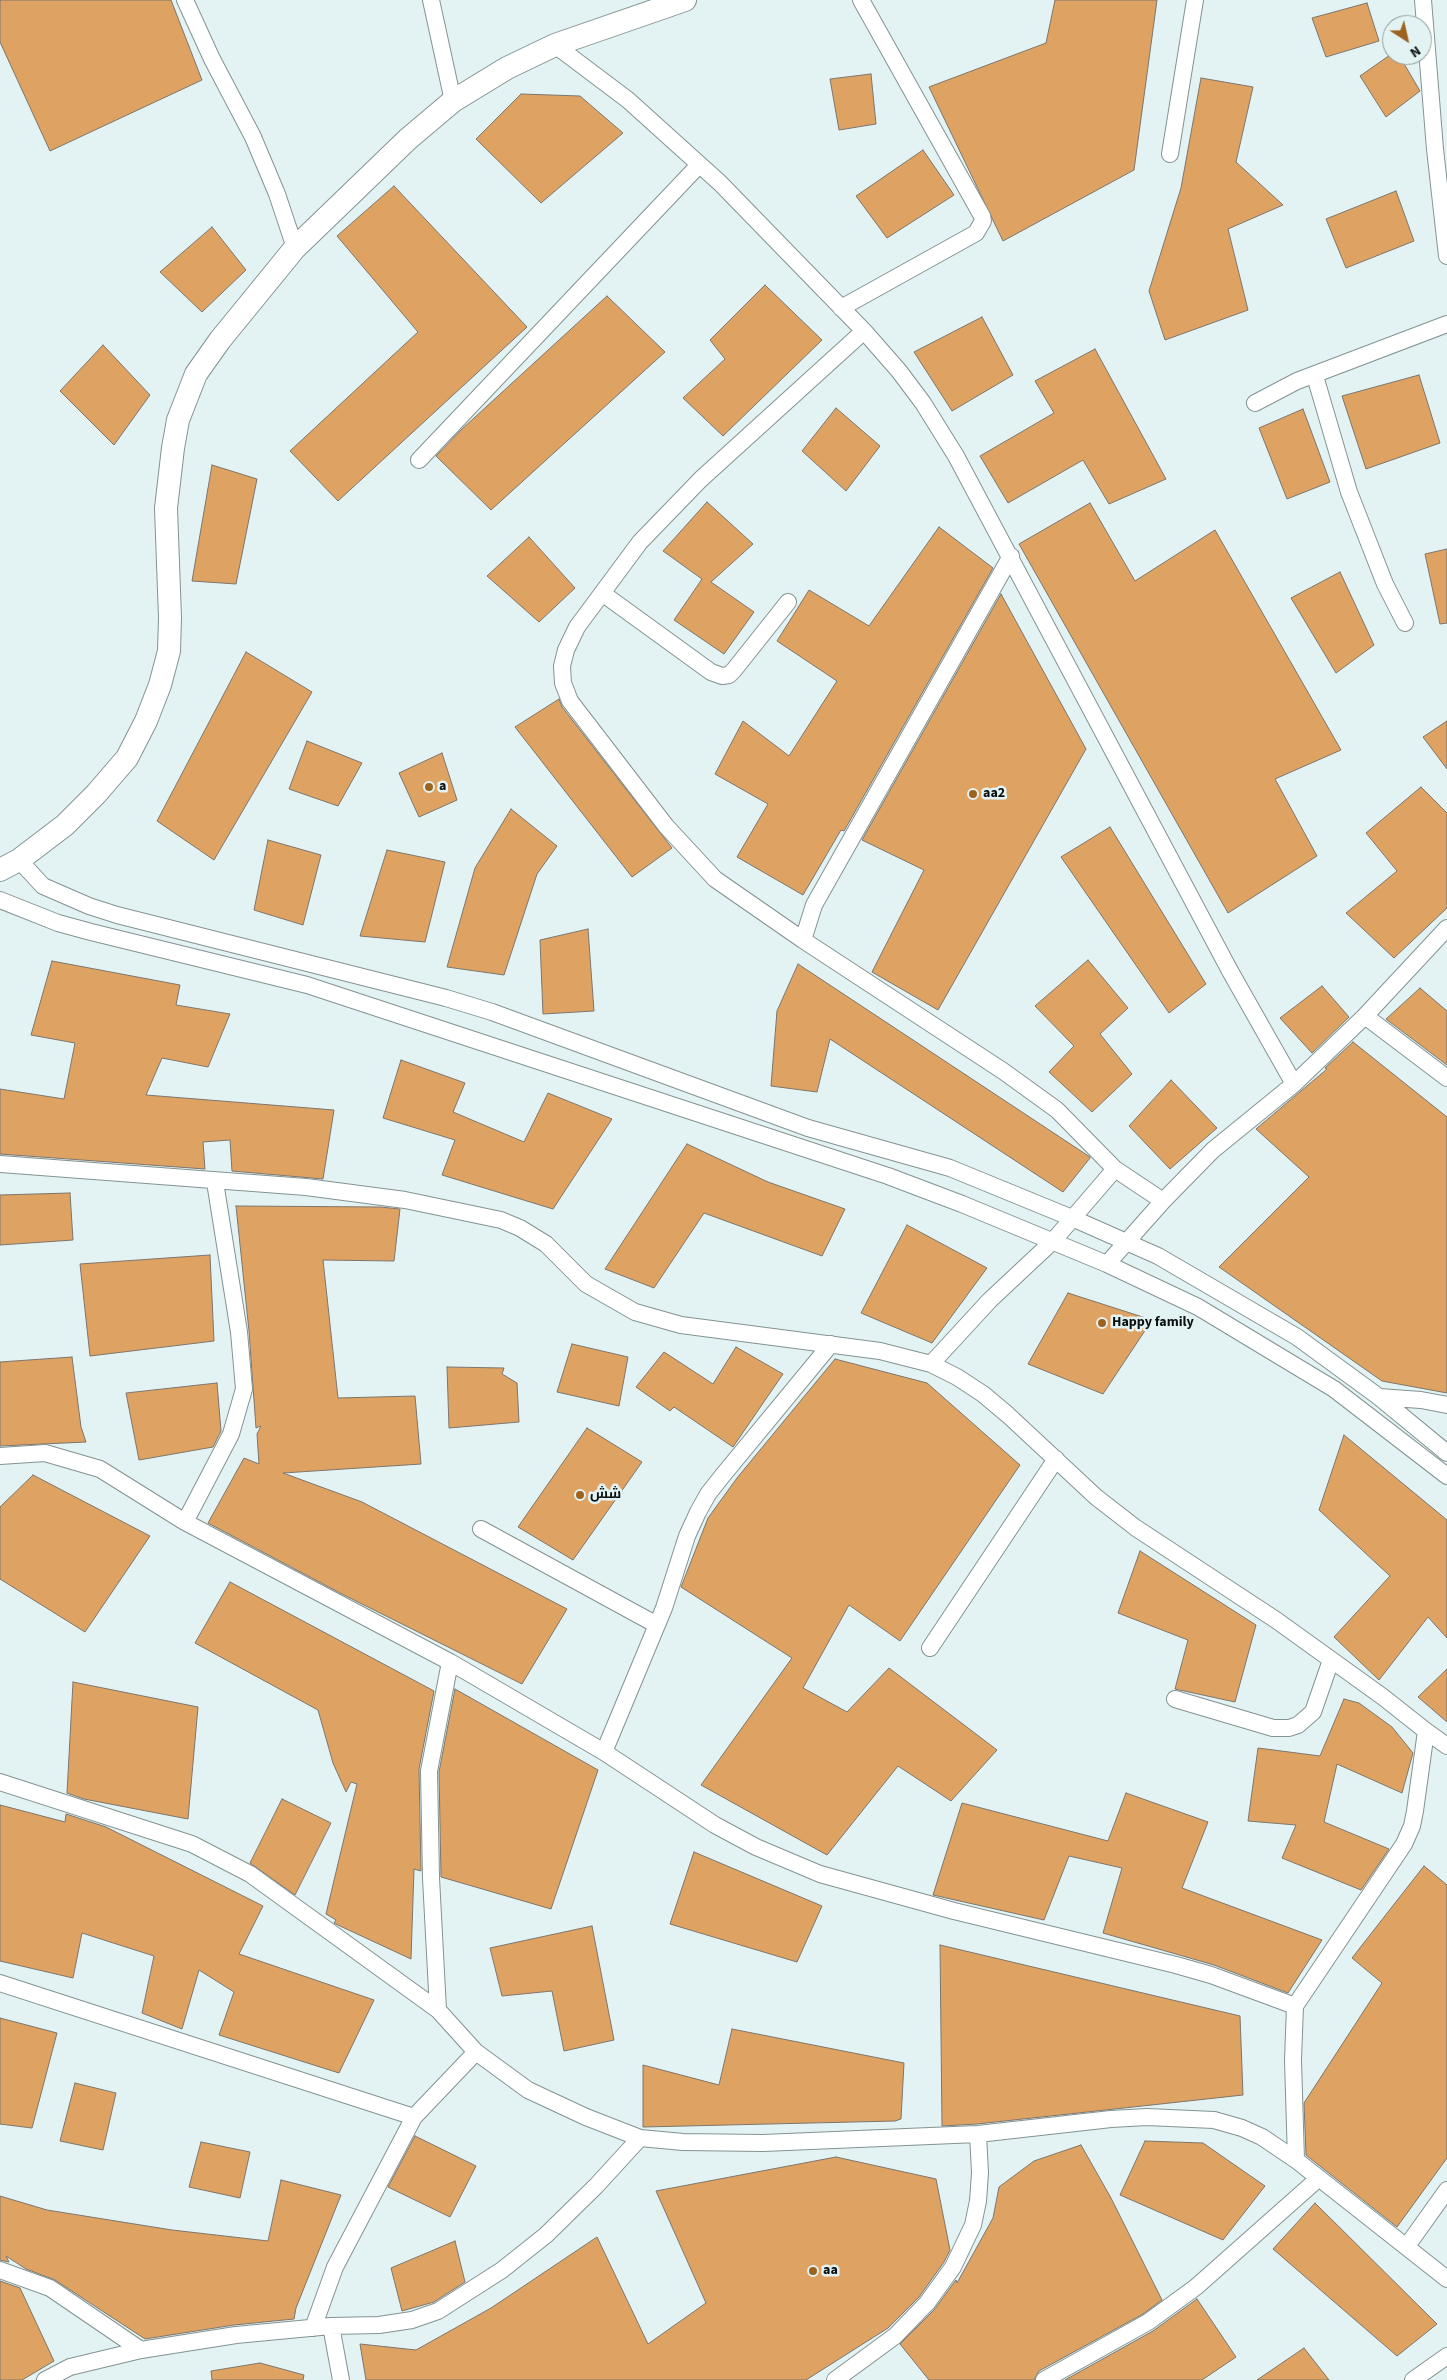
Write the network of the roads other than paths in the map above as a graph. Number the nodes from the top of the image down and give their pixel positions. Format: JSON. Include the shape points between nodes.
{"nodes":[{"id":1,"x":184,"y":0,"type":"edge"},
{"id":2,"x":431,"y":0,"type":"edge"},
{"id":3,"x":686,"y":0,"type":"edge"},
{"id":4,"x":861,"y":0,"type":"edge"},
{"id":5,"x":1195,"y":0,"type":"edge"},
{"id":6,"x":1423,"y":0,"type":"edge"},
{"id":7,"x":555,"y":45,"type":"junction"},
{"id":8,"x":453,"y":101,"type":"junction"},
{"id":9,"x":1170,"y":154,"type":"dead end"},
{"id":10,"x":699,"y":165,"type":"junction"},
{"id":11,"x":295,"y":248,"type":"junction"},
{"id":12,"x":1447,"y":256,"type":"edge"},
{"id":13,"x":841,"y":308,"type":"junction"},
{"id":14,"x":1447,"y":324,"type":"edge"},
{"id":15,"x":864,"y":331,"type":"junction"},
{"id":16,"x":1315,"y":376,"type":"junction"},
{"id":17,"x":1255,"y":403,"type":"dead end"},
{"id":18,"x":419,"y":460,"type":"dead end"},
{"id":19,"x":1011,"y":556,"type":"junction"},
{"id":20,"x":602,"y":593,"type":"junction"},
{"id":21,"x":788,"y":602,"type":"dead end"},
{"id":22,"x":1406,"y":623,"type":"dead end"},
{"id":23,"x":9,"y":865,"type":"edge"},
{"id":24,"x":0,"y":900,"type":"edge"},
{"id":25,"x":1447,"y":928,"type":"edge"},
{"id":26,"x":802,"y":940,"type":"junction"},
{"id":27,"x":1365,"y":1016,"type":"junction"},
{"id":28,"x":1447,"y":1078,"type":"edge"},
{"id":29,"x":1294,"y":1084,"type":"junction"},
{"id":30,"x":0,"y":1164,"type":"edge"},
{"id":31,"x":1115,"y":1169,"type":"junction"},
{"id":32,"x":215,"y":1182,"type":"junction"},
{"id":33,"x":1163,"y":1201,"type":"junction"},
{"id":34,"x":1072,"y":1218,"type":"junction"},
{"id":35,"x":1053,"y":1241,"type":"junction"},
{"id":36,"x":1125,"y":1242,"type":"junction"},
{"id":37,"x":1107,"y":1264,"type":"junction"},
{"id":38,"x":1274,"y":1323,"type":"junction"},
{"id":39,"x":831,"y":1344,"type":"junction"},
{"id":40,"x":1258,"y":1344,"type":"junction"},
{"id":41,"x":931,"y":1364,"type":"junction"},
{"id":42,"x":1380,"y":1397,"type":"junction"},
{"id":43,"x":1447,"y":1405,"type":"edge"},
{"id":44,"x":1447,"y":1453,"type":"edge"},
{"id":45,"x":0,"y":1456,"type":"edge"},
{"id":46,"x":1056,"y":1459,"type":"junction"},
{"id":47,"x":1447,"y":1476,"type":"edge"},
{"id":48,"x":185,"y":1522,"type":"junction"},
{"id":49,"x":481,"y":1529,"type":"dead end"},
{"id":50,"x":657,"y":1626,"type":"junction"},
{"id":51,"x":930,"y":1648,"type":"dead end"},
{"id":52,"x":1331,"y":1660,"type":"junction"},
{"id":53,"x":450,"y":1662,"type":"junction"},
{"id":54,"x":1175,"y":1699,"type":"dead end"},
{"id":55,"x":1426,"y":1731,"type":"junction"},
{"id":56,"x":1447,"y":1746,"type":"edge"},
{"id":57,"x":604,"y":1752,"type":"junction"},
{"id":58,"x":0,"y":1782,"type":"edge"},
{"id":59,"x":0,"y":1983,"type":"edge"},
{"id":60,"x":1296,"y":2006,"type":"junction"},
{"id":61,"x":438,"y":2010,"type":"junction"},
{"id":62,"x":476,"y":2052,"type":"junction"},
{"id":63,"x":414,"y":2117,"type":"junction"},
{"id":64,"x":978,"y":2134,"type":"junction"},
{"id":65,"x":640,"y":2138,"type":"junction"},
{"id":66,"x":1296,"y":2160,"type":"junction"},
{"id":67,"x":1319,"y":2178,"type":"junction"},
{"id":68,"x":1447,"y":2190,"type":"edge"},
{"id":69,"x":1407,"y":2246,"type":"junction"},
{"id":70,"x":0,"y":2270,"type":"edge"},
{"id":71,"x":1447,"y":2279,"type":"edge"},
{"id":72,"x":331,"y":2326,"type":"junction"},
{"id":73,"x":313,"y":2328,"type":"junction"},
{"id":74,"x":141,"y":2350,"type":"junction"},
{"id":75,"x":1444,"y":2363,"type":"edge"},
{"id":76,"x":46,"y":2380,"type":"edge"},
{"id":77,"x":341,"y":2380,"type":"edge"},
{"id":78,"x":835,"y":2380,"type":"edge"},
{"id":79,"x":1044,"y":2380,"type":"edge"},
{"id":80,"x":1413,"y":2380,"type":"edge"}],
"edges":[{"from":1,"to":11,"type":"street","via":[[253,137]]},
{"from":2,"to":8,"type":"street"},
{"from":3,"to":7,"type":"street"},
{"from":4,"to":13,"type":"street","via":[[983,221],[976,233]]},
{"from":5,"to":9,"type":"street"},
{"from":6,"to":12,"type":"street","via":[[1434,150]]},
{"from":7,"to":8,"type":"street","via":[[507,68]]},
{"from":7,"to":10,"type":"street","via":[[628,100]]},
{"from":8,"to":11,"type":"street","via":[[408,139]]},
{"from":10,"to":13,"type":"street"},
{"from":10,"to":18,"type":"street"},
{"from":11,"to":23,"type":"street","via":[[196,374],[178,420],[166,508],[169,651],[146,720],[127,758],[96,794],[66,825]]},
{"from":13,"to":15,"type":"street"},
{"from":14,"to":16,"type":"street"},
{"from":15,"to":19,"type":"street","via":[[923,403]]},
{"from":15,"to":20,"type":"street","via":[[701,479],[640,542]]},
{"from":16,"to":17,"type":"street","via":[[1297,381]]},
{"from":16,"to":22,"type":"street","via":[[1349,492],[1385,584]]},
{"from":19,"to":26,"type":"street","via":[[814,905]]},
{"from":19,"to":29,"type":"street","via":[[1230,971]]},
{"from":20,"to":21,"type":"street","via":[[711,672],[722,676],[734,670]]},
{"from":20,"to":26,"type":"street","via":[[577,627],[566,650],[562,666],[563,683],[570,701],[666,826],[716,879]]},
{"from":23,"to":34,"type":"street","via":[[43,886],[89,906],[492,1012],[808,1128],[950,1168]]},
{"from":24,"to":35,"type":"street","via":[[58,923],[307,986],[466,1036],[553,1068],[888,1176]]},
{"from":25,"to":27,"type":"street"},
{"from":26,"to":31,"type":"street","via":[[1057,1110]]},
{"from":27,"to":28,"type":"street"},
{"from":27,"to":29,"type":"street"},
{"from":29,"to":33,"type":"street","via":[[1213,1150]]},
{"from":30,"to":32,"type":"street"},
{"from":31,"to":33,"type":"street"},
{"from":31,"to":34,"type":"street"},
{"from":32,"to":39,"type":"street","via":[[306,1187],[406,1200],[500,1220],[546,1244],[586,1284],[635,1312],[681,1325]]},
{"from":32,"to":48,"type":"street","via":[[239,1332],[244,1389],[231,1434]]},
{"from":33,"to":36,"type":"street"},
{"from":34,"to":35,"type":"street"},
{"from":34,"to":36,"type":"street"},
{"from":35,"to":37,"type":"street"},
{"from":35,"to":41,"type":"street","via":[[990,1300]]},
{"from":36,"to":37,"type":"street"},
{"from":36,"to":38,"type":"street","via":[[1158,1256]]},
{"from":37,"to":40,"type":"street","via":[[1198,1307]]},
{"from":38,"to":40,"type":"street"},
{"from":38,"to":42,"type":"street"},
{"from":39,"to":41,"type":"street","via":[[880,1351]]},
{"from":39,"to":50,"type":"street","via":[[708,1494],[687,1536],[674,1583]]},
{"from":40,"to":47,"type":"street","via":[[1334,1389]]},
{"from":41,"to":46,"type":"street","via":[[983,1394]]},
{"from":42,"to":43,"type":"street"},
{"from":42,"to":44,"type":"street"},
{"from":45,"to":48,"type":"street","via":[[45,1453],[100,1469]]},
{"from":46,"to":51,"type":"street"},
{"from":46,"to":52,"type":"street","via":[[1096,1497],[1154,1542],[1276,1620]]},
{"from":48,"to":53,"type":"street"},
{"from":49,"to":50,"type":"street"},
{"from":50,"to":57,"type":"street"},
{"from":52,"to":54,"type":"street","via":[[1313,1712],[1289,1728],[1273,1728]]},
{"from":52,"to":55,"type":"street"},
{"from":53,"to":57,"type":"street"},
{"from":53,"to":61,"type":"street","via":[[429,1771]]},
{"from":55,"to":56,"type":"street"},
{"from":55,"to":60,"type":"street","via":[[1415,1811],[1404,1844]]},
{"from":57,"to":60,"type":"street","via":[[715,1825],[756,1847],[820,1874],[1176,1965]]},
{"from":58,"to":61,"type":"street","via":[[192,1844],[250,1874]]},
{"from":59,"to":63,"type":"street"},
{"from":60,"to":66,"type":"street","via":[[1293,2060]]},
{"from":61,"to":62,"type":"street"},
{"from":62,"to":63,"type":"street"},
{"from":62,"to":65,"type":"street","via":[[528,2090]]},
{"from":63,"to":73,"type":"street","via":[[335,2267]]},
{"from":64,"to":65,"type":"street","via":[[764,2143]]},
{"from":64,"to":66,"type":"street","via":[[1111,2119],[1214,2120],[1242,2128]]},
{"from":64,"to":78,"type":"street","via":[[978,2200],[973,2225],[952,2267],[927,2303],[895,2336]]},
{"from":65,"to":72,"type":"street","via":[[546,2235],[502,2270],[438,2310],[395,2323]]},
{"from":66,"to":67,"type":"street"},
{"from":67,"to":69,"type":"street"},
{"from":67,"to":79,"type":"street","via":[[1196,2287],[1148,2322]]},
{"from":68,"to":69,"type":"street"},
{"from":69,"to":71,"type":"street"},
{"from":70,"to":74,"type":"street","via":[[50,2288]]},
{"from":72,"to":73,"type":"street"},
{"from":72,"to":77,"type":"street"},
{"from":73,"to":74,"type":"street","via":[[236,2335]]},
{"from":74,"to":76,"type":"street","via":[[70,2367]]},
{"from":75,"to":80,"type":"street"}]}
